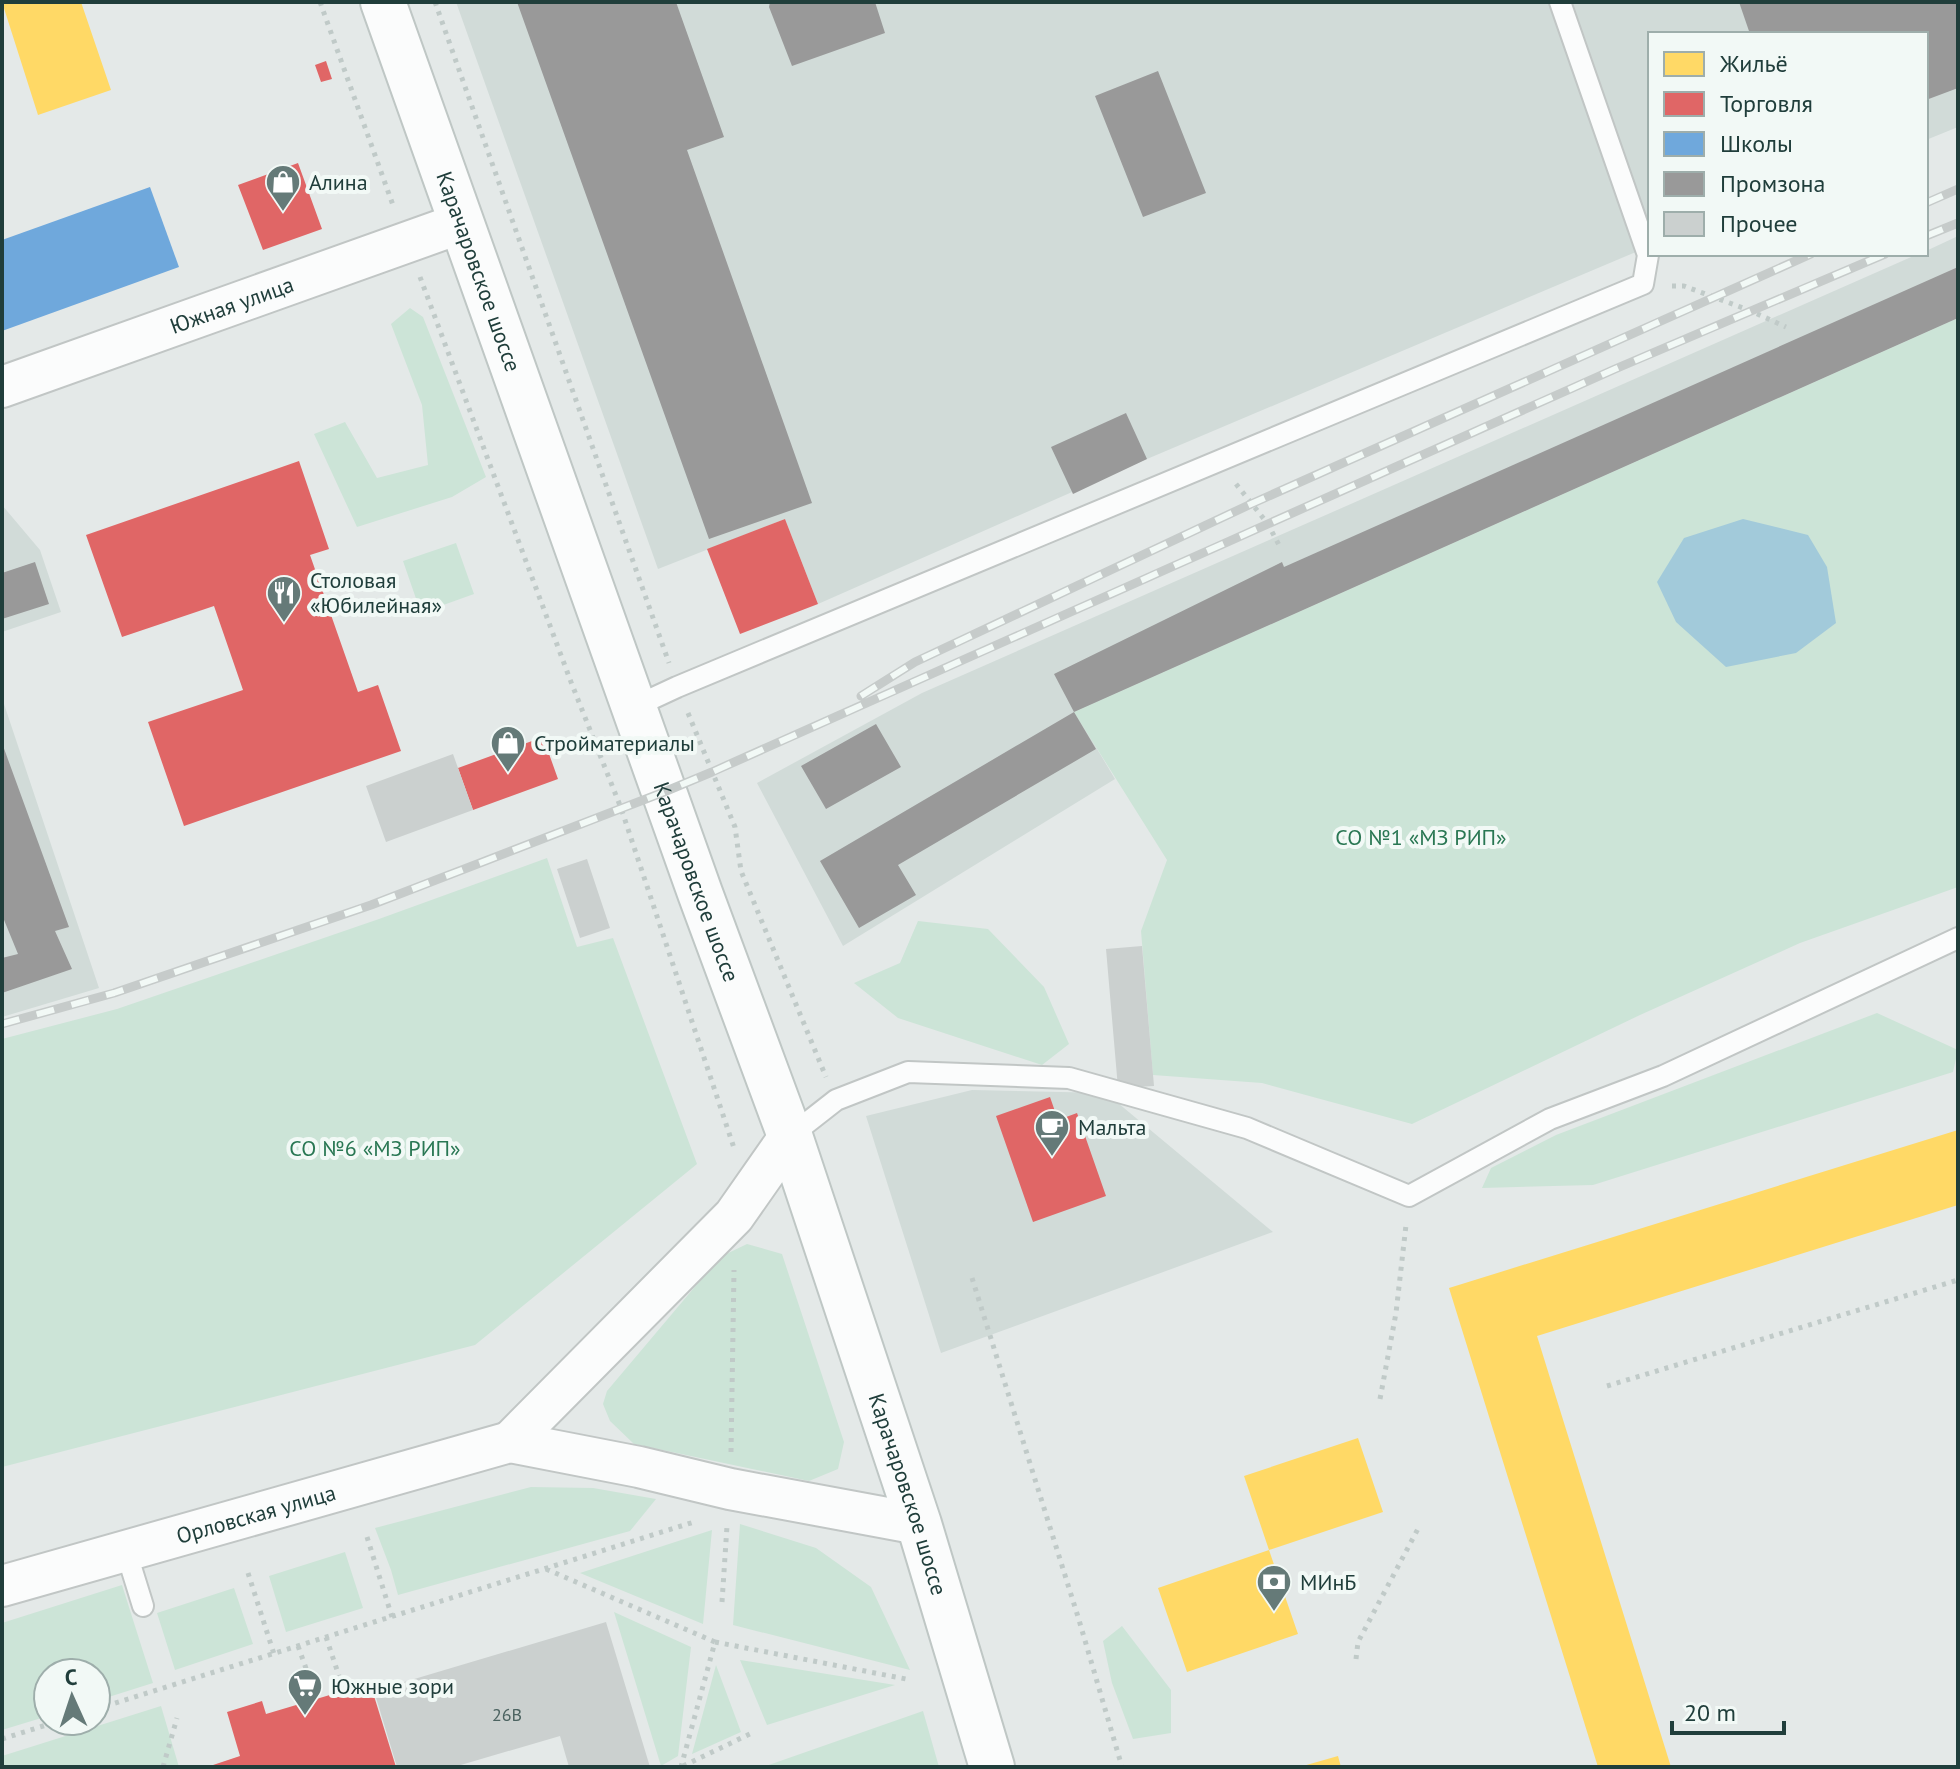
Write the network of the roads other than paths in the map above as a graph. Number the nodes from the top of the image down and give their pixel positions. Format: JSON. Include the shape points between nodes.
{"nodes":[{"id":1,"x":383,"y":2,"type":"edge"},
{"id":2,"x":1560,"y":2,"type":"edge"},
{"id":3,"x":461,"y":223,"type":"junction"},
{"id":4,"x":2,"y":387,"type":"edge"},
{"id":5,"x":634,"y":707,"type":"junction"},
{"id":6,"x":1958,"y":938,"type":"edge"},
{"id":7,"x":790,"y":1136,"type":"junction"},
{"id":8,"x":510,"y":1442,"type":"junction"},
{"id":9,"x":919,"y":1524,"type":"junction"},
{"id":10,"x":126,"y":1551,"type":"junction"},
{"id":11,"x":2,"y":1586,"type":"edge"},
{"id":12,"x":143,"y":1606,"type":"dead end"},
{"id":13,"x":992,"y":1767,"type":"edge"}],
"edges":[{"from":1,"to":3,"type":"street","name":"Карачаровское шоссе"},
{"from":2,"to":5,"type":"lane","via":[[1648,255],[1643,284]]},
{"from":3,"to":4,"type":"street","name":"Южная улица"},
{"from":3,"to":5,"type":"street","name":"Карачаровское шоссе"},
{"from":5,"to":7,"type":"street","name":"Карачаровское шоссе"},
{"from":6,"to":7,"type":"lane","via":[[1663,1076],[1550,1119],[1409,1196],[1247,1128],[1069,1078],[908,1072],[836,1100]]},
{"from":7,"to":8,"type":"street","name":"Орловская улица","via":[[734,1216]]},
{"from":7,"to":9,"type":"street","name":"Карачаровское шоссе"},
{"from":8,"to":9,"type":"street","name":"Орловская улица","via":[[639,1467],[729,1500]]},
{"from":8,"to":10,"type":"street","name":"Орловская улица"},
{"from":9,"to":13,"type":"street","name":"Карачаровское шоссе"},
{"from":10,"to":11,"type":"street","name":"Орловская улица"},
{"from":10,"to":12,"type":"lane"}]}
